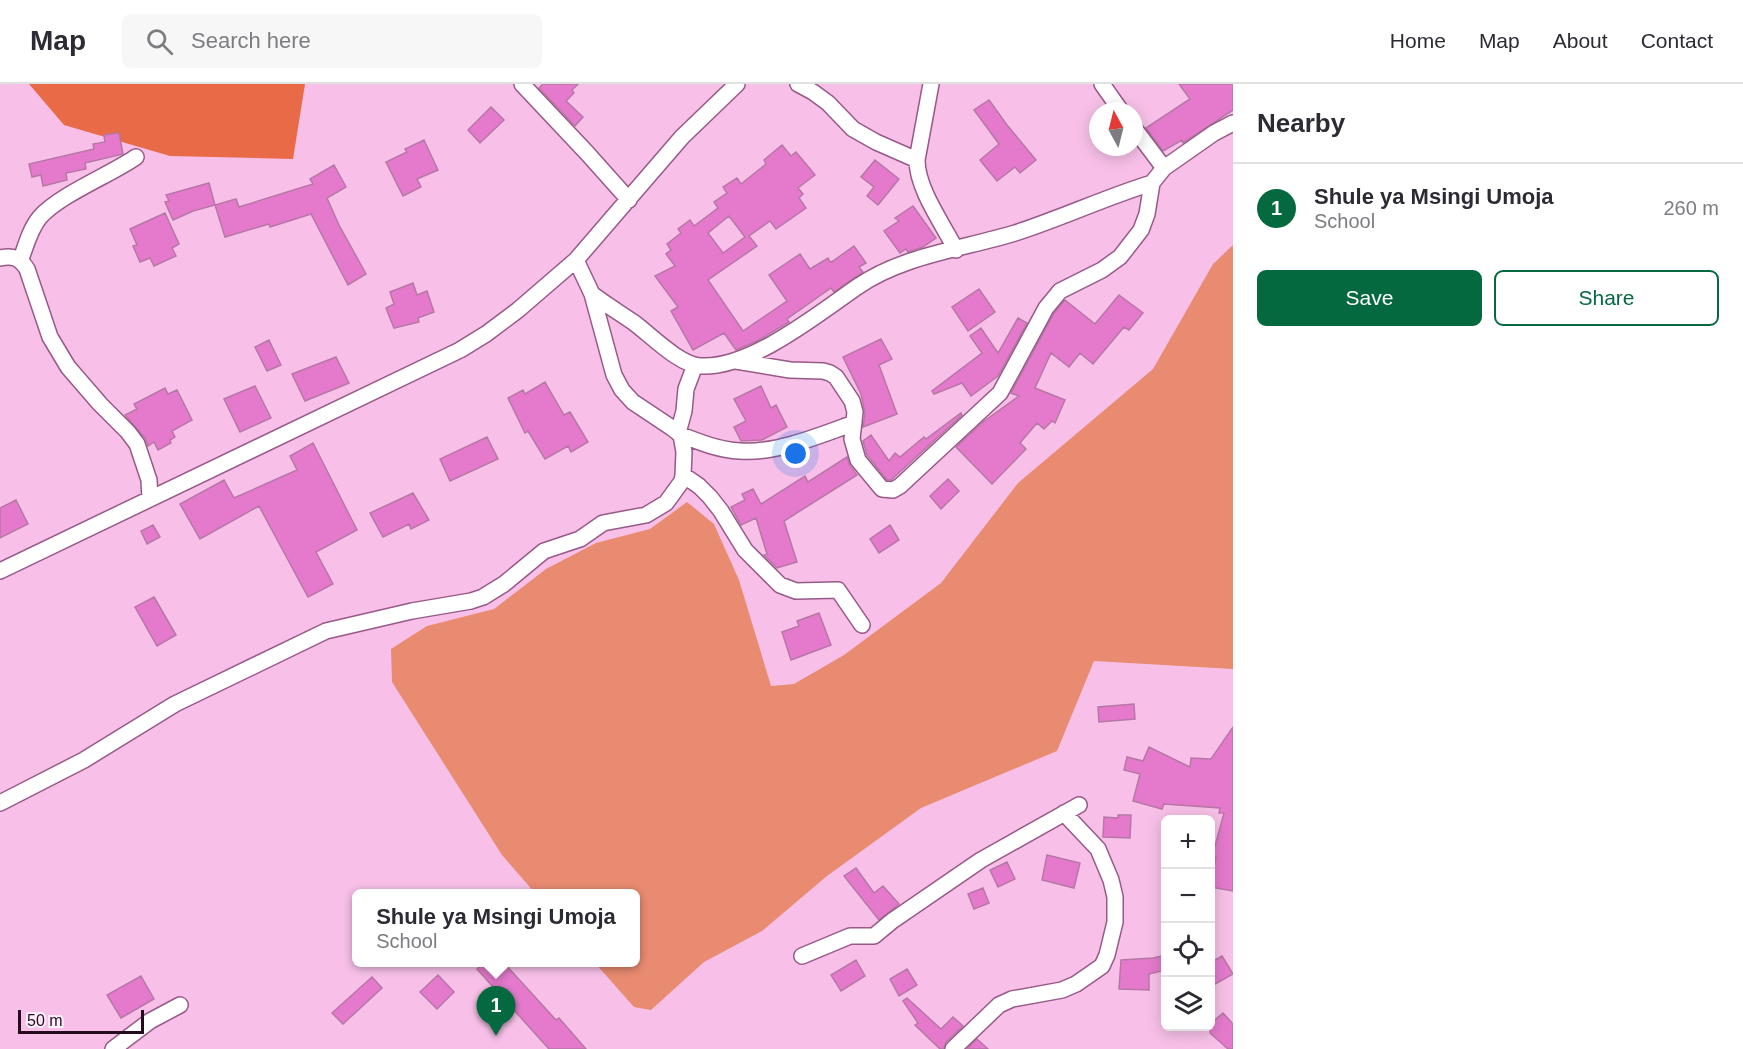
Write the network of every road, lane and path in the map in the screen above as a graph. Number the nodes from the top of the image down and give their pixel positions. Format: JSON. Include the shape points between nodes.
{"nodes":[{"id":1,"x":522,"y":84,"type":"edge"},
{"id":2,"x":737,"y":84,"type":"edge"},
{"id":3,"x":798,"y":84,"type":"edge"},
{"id":4,"x":931,"y":84,"type":"edge"},
{"id":5,"x":1102,"y":84,"type":"edge"},
{"id":6,"x":1115,"y":102,"type":"edge"},
{"id":7,"x":1233,"y":123,"type":"edge"},
{"id":8,"x":1143,"y":140,"type":"edge"},
{"id":9,"x":136,"y":157,"type":"dead end"},
{"id":10,"x":917,"y":160,"type":"junction"},
{"id":11,"x":1164,"y":168,"type":"junction"},
{"id":12,"x":1152,"y":183,"type":"junction"},
{"id":13,"x":629,"y":200,"type":"junction"},
{"id":14,"x":956,"y":250,"type":"junction"},
{"id":15,"x":0,"y":258,"type":"edge"},
{"id":16,"x":21,"y":259,"type":"junction"},
{"id":17,"x":576,"y":260,"type":"junction"},
{"id":18,"x":592,"y":294,"type":"junction"},
{"id":19,"x":736,"y":361,"type":"junction"},
{"id":20,"x":694,"y":365,"type":"junction"},
{"id":21,"x":854,"y":423,"type":"junction"},
{"id":22,"x":679,"y":434,"type":"junction"},
{"id":23,"x":683,"y":475,"type":"junction"},
{"id":24,"x":150,"y":499,"type":"junction"},
{"id":25,"x":0,"y":571,"type":"edge"},
{"id":26,"x":862,"y":625,"type":"dead end"},
{"id":27,"x":0,"y":803,"type":"edge"},
{"id":28,"x":1078,"y":805,"type":"dead end"},
{"id":29,"x":1064,"y":813,"type":"junction"},
{"id":30,"x":802,"y":956,"type":"dead end"},
{"id":31,"x":180,"y":1005,"type":"dead end"},
{"id":32,"x":113,"y":1049,"type":"edge"},
{"id":33,"x":953,"y":1049,"type":"edge"}],
"edges":[{"from":1,"to":13,"type":"street"},
{"from":2,"to":13,"type":"street","via":[[682,137]]},
{"from":3,"to":10,"type":"street","via":[[828,103],[853,129]]},
{"from":4,"to":10,"type":"street"},
{"from":5,"to":6,"type":"street"},
{"from":7,"to":11,"type":"street"},
{"from":8,"to":11,"type":"street"},
{"from":9,"to":16,"type":"street","via":[[41,216]]},
{"from":10,"to":14,"type":"street","via":[[922,186]]},
{"from":11,"to":12,"type":"street"},
{"from":12,"to":14,"type":"street","via":[[1019,232]]},
{"from":12,"to":21,"type":"street","via":[[1148,214],[1120,257],[1060,291],[1046,308],[1000,393],[900,486],[882,489],[858,460],[852,439]]},
{"from":13,"to":17,"type":"street"},
{"from":14,"to":19,"type":"street","via":[[885,271],[779,339]]},
{"from":15,"to":16,"type":"street"},
{"from":16,"to":24,"type":"street","via":[[50,337],[68,367],[137,444]]},
{"from":17,"to":18,"type":"street"},
{"from":17,"to":24,"type":"street","via":[[518,310],[460,350]]},
{"from":18,"to":20,"type":"street"},
{"from":18,"to":22,"type":"street","via":[[614,375],[622,390]]},
{"from":19,"to":20,"type":"street"},
{"from":19,"to":21,"type":"street","via":[[830,372],[852,401]]},
{"from":20,"to":22,"type":"street"},
{"from":21,"to":22,"type":"street","via":[[767,450],[732,450]]},
{"from":22,"to":23,"type":"street","via":[[684,452]]},
{"from":23,"to":26,"type":"street","via":[[710,497],[745,550],[780,585],[796,591],[838,590]]},
{"from":23,"to":27,"type":"street","via":[[666,503],[657,509],[637,518],[603,524],[580,539],[544,551],[483,597],[326,631],[175,704],[84,760]]},
{"from":24,"to":25,"type":"street"},
{"from":28,"to":29,"type":"street"},
{"from":29,"to":30,"type":"street","via":[[981,860],[874,936],[850,936]]},
{"from":29,"to":33,"type":"street","via":[[1098,849],[1111,880],[1115,922],[1102,966],[1062,990],[999,1005]]},
{"from":31,"to":32,"type":"street"}]}
